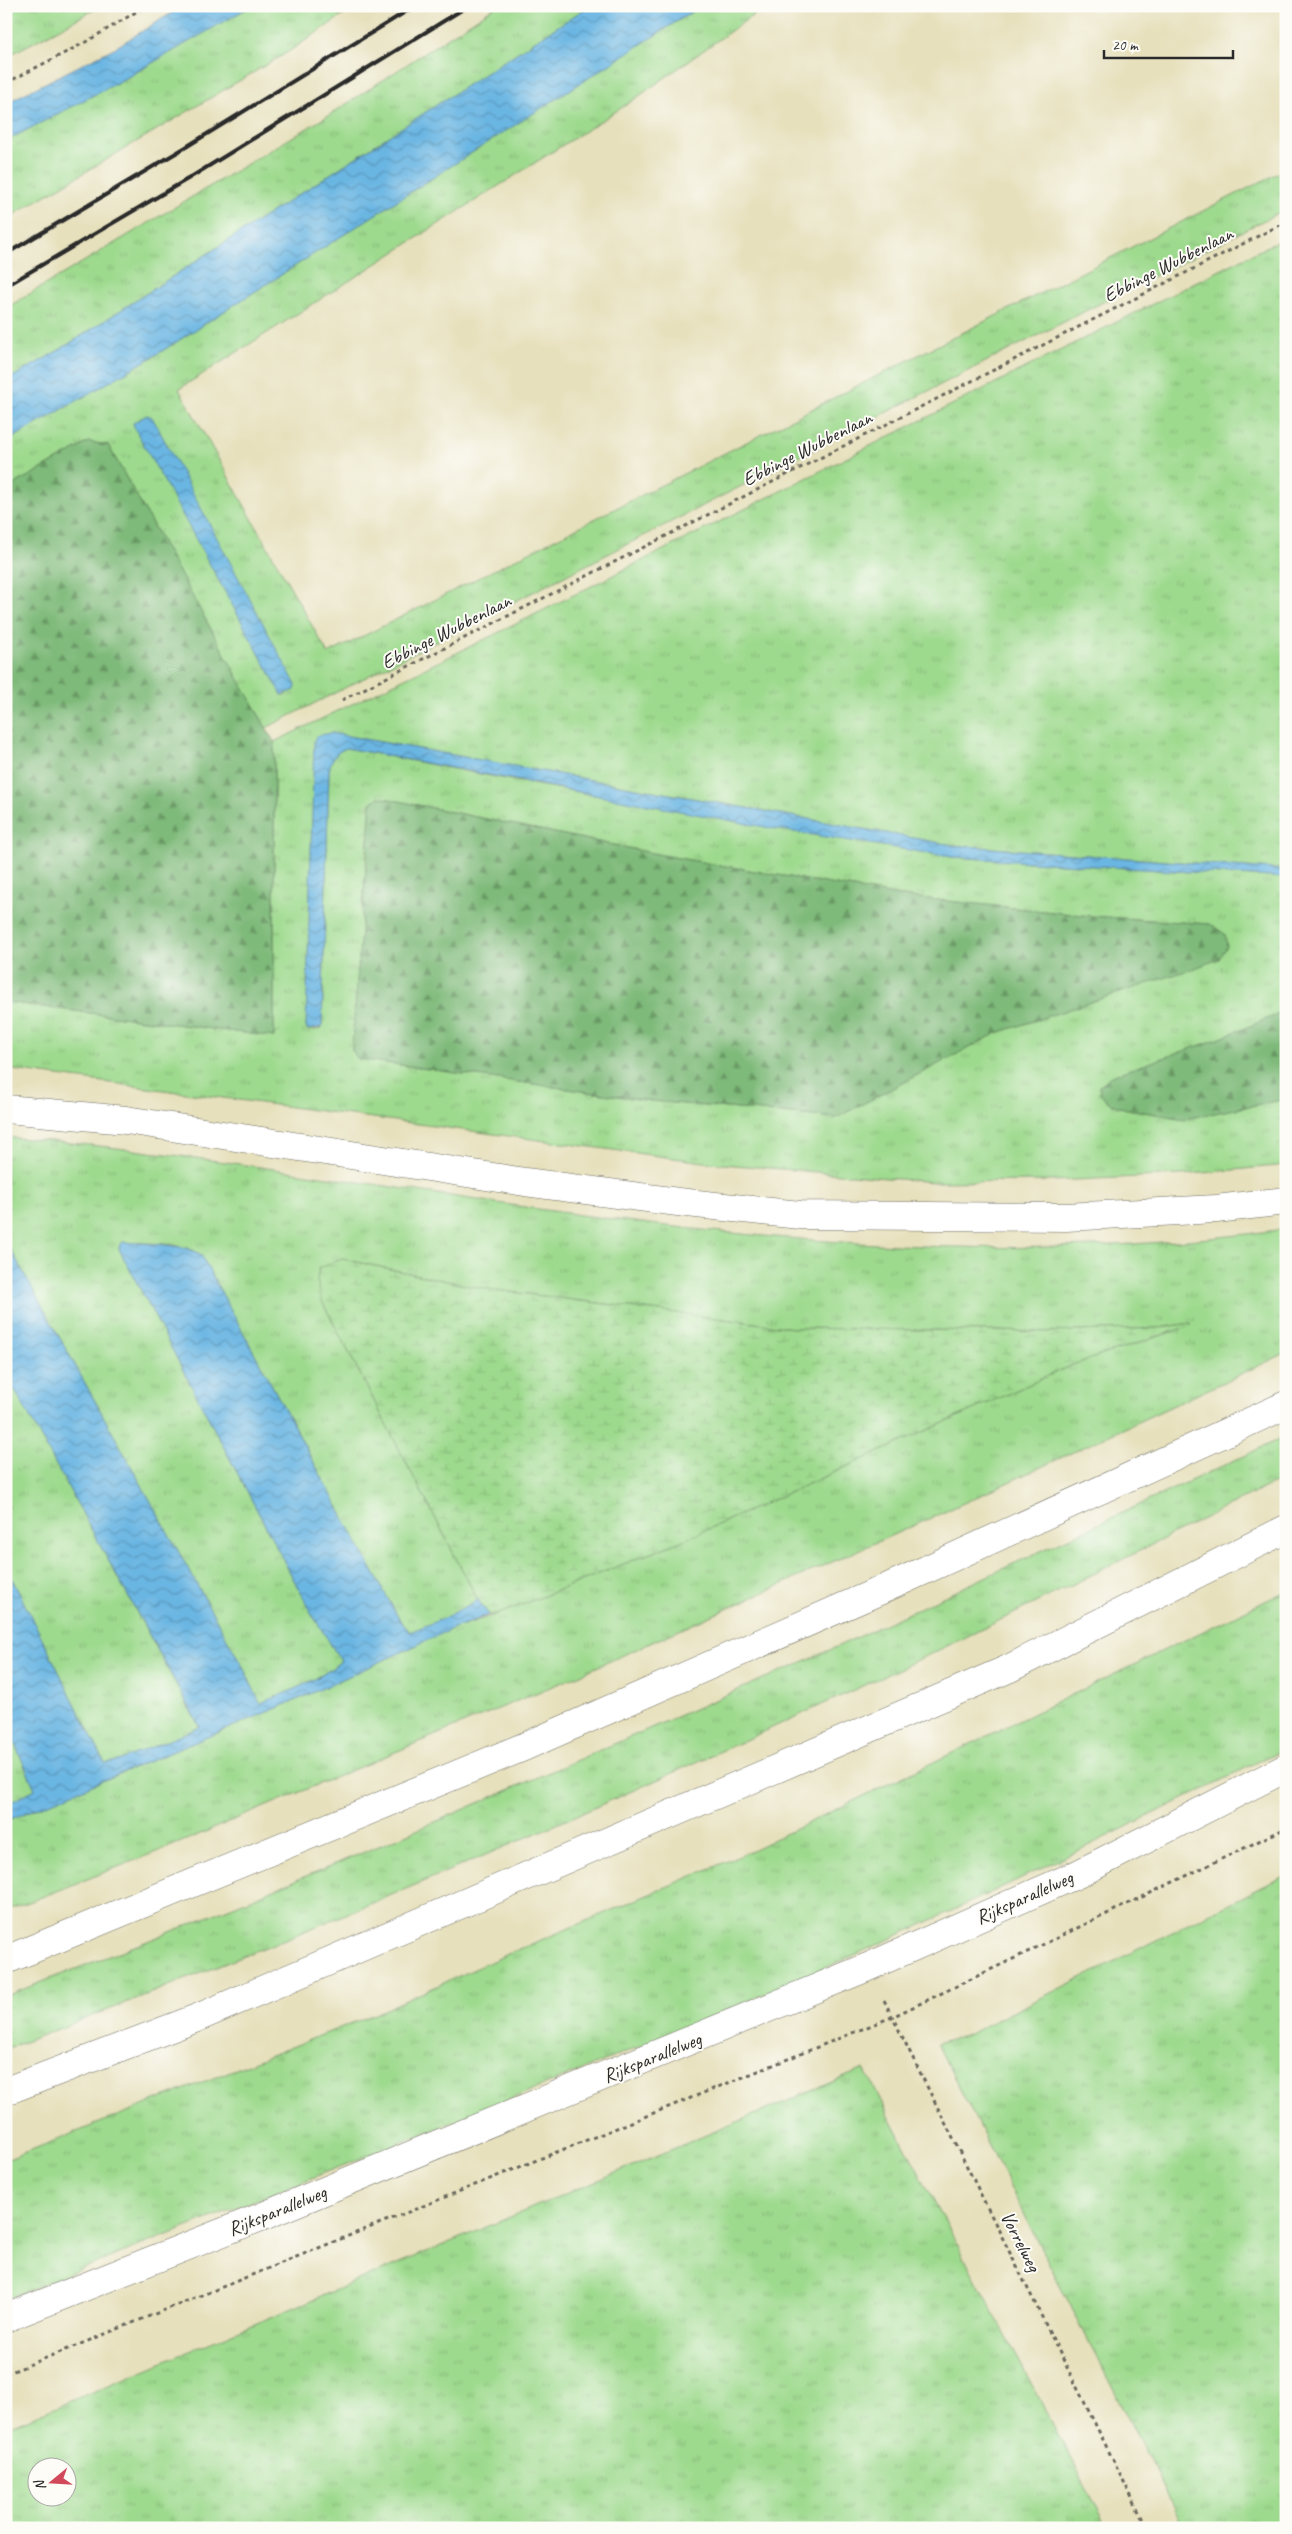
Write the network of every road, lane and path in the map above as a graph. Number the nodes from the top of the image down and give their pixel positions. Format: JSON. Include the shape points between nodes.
{"nodes":[{"id":1,"x":146,"y":6,"type":"edge"},
{"id":2,"x":6,"y":83,"type":"edge"},
{"id":3,"x":1286,"y":222,"type":"edge"},
{"id":4,"x":342,"y":700,"type":"dead end"},
{"id":5,"x":6,"y":1109,"type":"edge"},
{"id":6,"x":1286,"y":1201,"type":"edge"},
{"id":7,"x":1286,"y":1405,"type":"edge"},
{"id":8,"x":1286,"y":1529,"type":"edge"},
{"id":9,"x":1286,"y":1768,"type":"edge"},
{"id":10,"x":1286,"y":1828,"type":"edge"},
{"id":11,"x":6,"y":1960,"type":"edge"},
{"id":12,"x":868,"y":1967,"type":"junction"},
{"id":13,"x":892,"y":2017,"type":"junction"},
{"id":14,"x":6,"y":2091,"type":"edge"},
{"id":15,"x":6,"y":2318,"type":"edge"},
{"id":16,"x":6,"y":2374,"type":"edge"},
{"id":17,"x":1148,"y":2528,"type":"edge"}],
"edges":[{"from":1,"to":2,"type":"path","via":[[84,43]]},
{"from":3,"to":4,"type":"path","name":"Ebbinge Wubbenlaan"},
{"from":5,"to":6,"type":"main road","via":[[126,1120],[525,1182],[800,1215],[1066,1217],[1216,1209]]},
{"from":7,"to":11,"type":"main road","via":[[886,1588],[535,1742]]},
{"from":8,"to":14,"type":"main road","via":[[1008,1669],[197,2018]]},
{"from":9,"to":12,"type":"main road","name":"Rijksparallelweg","via":[[1078,1874]]},
{"from":10,"to":13,"type":"path"},
{"from":12,"to":13,"type":"path","name":"Vorrelweg"},
{"from":12,"to":15,"type":"main road","name":"Rijksparallelweg","via":[[261,2217]]},
{"from":13,"to":16,"type":"path"},
{"from":13,"to":17,"type":"path","name":"Vorrelweg"}]}
